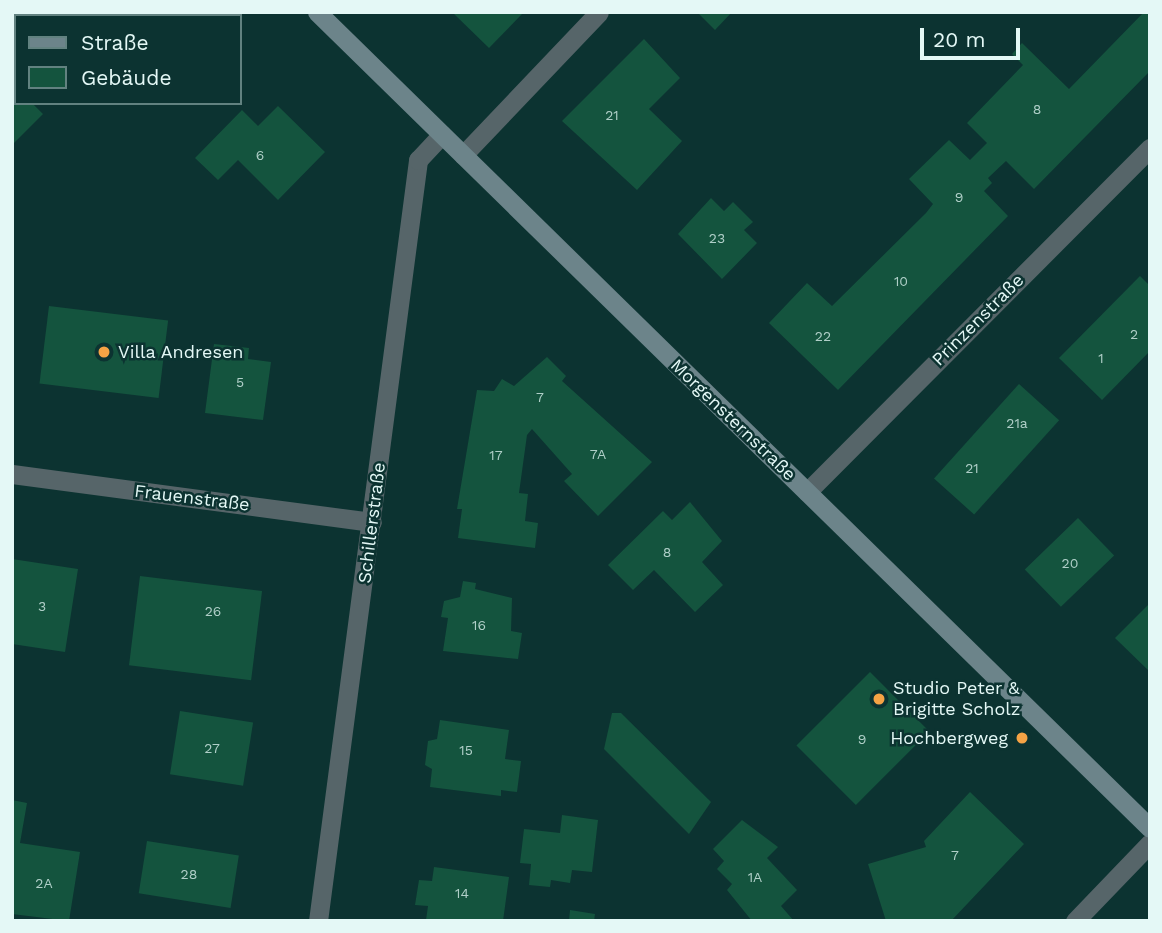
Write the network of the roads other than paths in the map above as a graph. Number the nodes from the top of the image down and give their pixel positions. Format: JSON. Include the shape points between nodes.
{"nodes":[{"id":1,"x":317,"y":12,"type":"edge"},
{"id":2,"x":599,"y":12,"type":"edge"},
{"id":3,"x":442,"y":134,"type":"junction"},
{"id":4,"x":1150,"y":148,"type":"edge"},
{"id":5,"x":463,"y":155,"type":"junction"},
{"id":6,"x":12,"y":474,"type":"edge"},
{"id":7,"x":807,"y":492,"type":"junction"},
{"id":8,"x":372,"y":522,"type":"junction"},
{"id":9,"x":1150,"y":828,"type":"edge"},
{"id":10,"x":1150,"y":843,"type":"edge"},
{"id":11,"x":317,"y":921,"type":"edge"},
{"id":12,"x":1075,"y":921,"type":"edge"}],
"edges":[{"from":1,"to":3,"type":"main road","name":"Morgensternstraße"},
{"from":2,"to":5,"type":"street"},
{"from":3,"to":5,"type":"main road","name":"Morgensternstraße"},
{"from":3,"to":8,"type":"street","name":"Schillerstraße","via":[[418,160]]},
{"from":4,"to":7,"type":"street","name":"Prinzenstraße"},
{"from":5,"to":7,"type":"main road","name":"Morgensternstraße"},
{"from":6,"to":8,"type":"street","name":"Frauenstraße"},
{"from":7,"to":9,"type":"main road","name":"Morgensternstraße"},
{"from":8,"to":11,"type":"street","name":"Schillerstraße"},
{"from":10,"to":12,"type":"street"}]}
